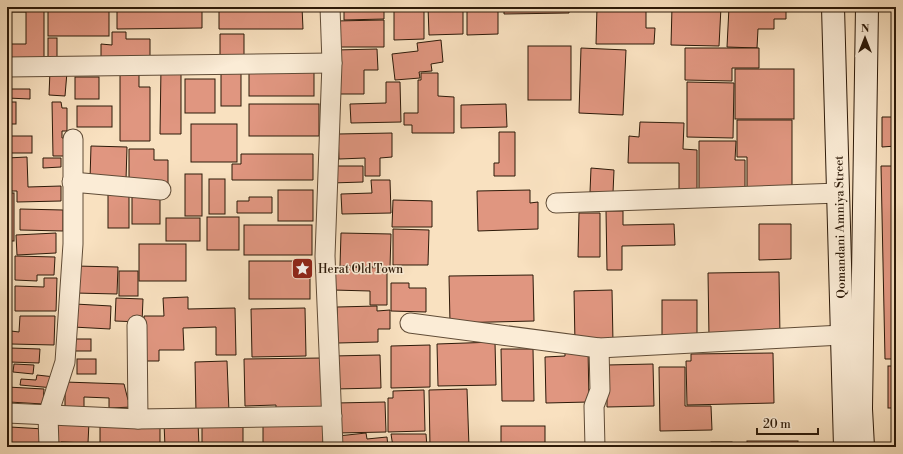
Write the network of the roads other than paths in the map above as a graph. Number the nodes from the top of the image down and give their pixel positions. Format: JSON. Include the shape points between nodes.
{"nodes":[{"id":1,"x":330,"y":7,"type":"edge"},
{"id":2,"x":833,"y":7,"type":"edge"},
{"id":3,"x":867,"y":7,"type":"edge"},
{"id":4,"x":332,"y":63,"type":"junction"},
{"id":5,"x":7,"y":67,"type":"edge"},
{"id":6,"x":73,"y":139,"type":"dead end"},
{"id":7,"x":72,"y":182,"type":"junction"},
{"id":8,"x":161,"y":190,"type":"dead end"},
{"id":9,"x":839,"y":193,"type":"junction"},
{"id":10,"x":556,"y":203,"type":"dead end"},
{"id":11,"x":410,"y":323,"type":"dead end"},
{"id":12,"x":137,"y":325,"type":"dead end"},
{"id":13,"x":842,"y":335,"type":"junction"},
{"id":14,"x":599,"y":348,"type":"junction"},
{"id":15,"x":7,"y":413,"type":"edge"},
{"id":16,"x":48,"y":415,"type":"junction"},
{"id":17,"x":332,"y":416,"type":"junction"},
{"id":18,"x":138,"y":419,"type":"junction"},
{"id":19,"x":49,"y":447,"type":"edge"},
{"id":20,"x":333,"y":447,"type":"edge"},
{"id":21,"x":595,"y":447,"type":"edge"},
{"id":22,"x":845,"y":447,"type":"edge"},
{"id":23,"x":863,"y":447,"type":"edge"}],
"edges":[{"from":1,"to":4,"type":"street"},
{"from":2,"to":9,"type":"street","name":"Qomandani Amniya Street"},
{"from":3,"to":23,"type":"street","name":"Qomandani Amniya Street","via":[[861,409]]},
{"from":4,"to":5,"type":"street"},
{"from":4,"to":17,"type":"street","via":[[325,256]]},
{"from":6,"to":7,"type":"street"},
{"from":7,"to":8,"type":"street"},
{"from":7,"to":16,"type":"street","via":[[73,244],[65,362]]},
{"from":9,"to":10,"type":"street"},
{"from":9,"to":13,"type":"street","name":"Qomandani Amniya Street"},
{"from":11,"to":14,"type":"street"},
{"from":12,"to":18,"type":"street"},
{"from":13,"to":14,"type":"street"},
{"from":13,"to":22,"type":"street","name":"Qomandani Amniya Street"},
{"from":14,"to":21,"type":"street","via":[[600,390],[594,406]]},
{"from":15,"to":16,"type":"street"},
{"from":16,"to":18,"type":"street"},
{"from":16,"to":19,"type":"street"},
{"from":17,"to":18,"type":"street"},
{"from":17,"to":20,"type":"street"}]}
